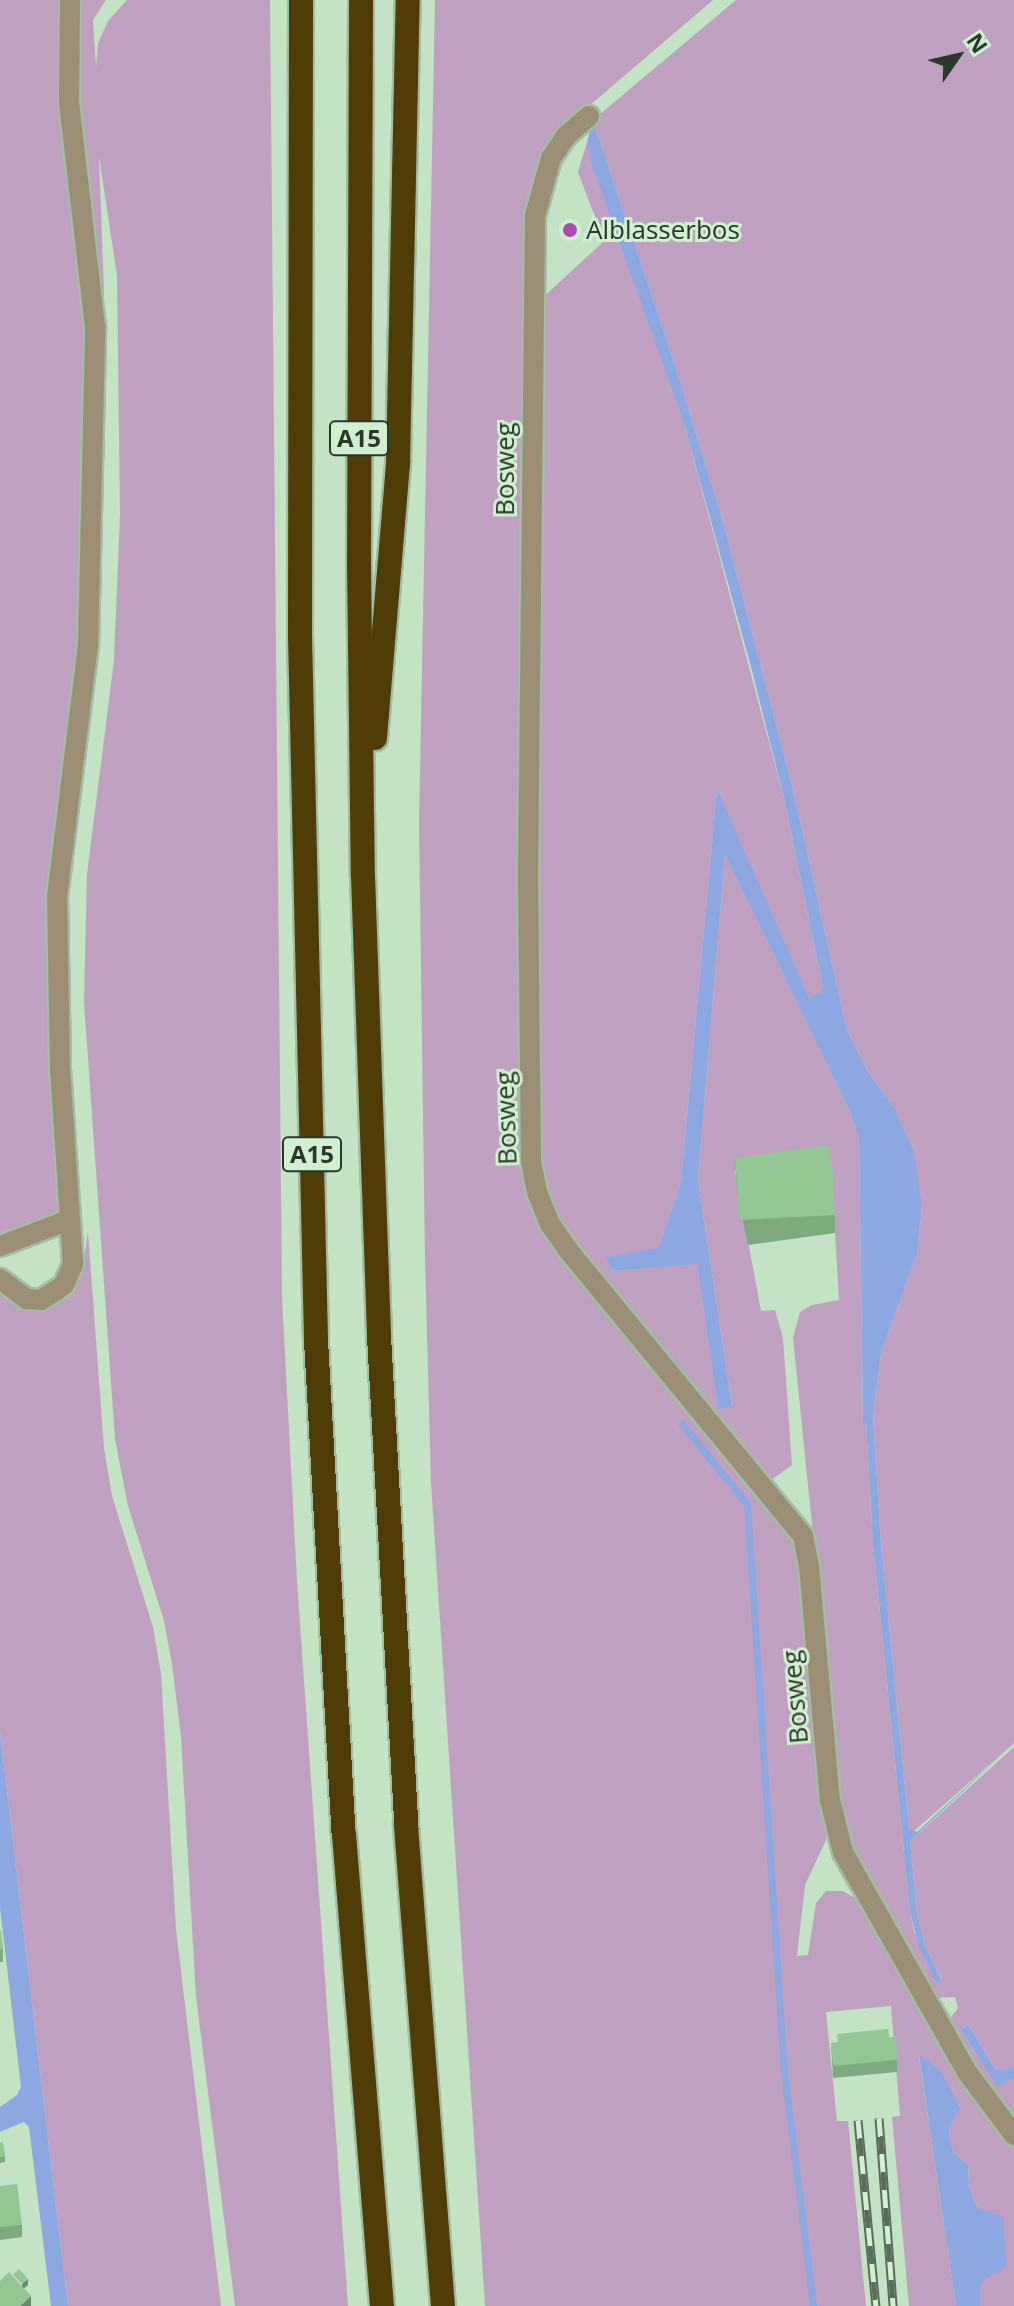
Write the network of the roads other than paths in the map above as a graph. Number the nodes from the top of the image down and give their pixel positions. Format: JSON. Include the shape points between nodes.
{"nodes":[{"id":1,"x":70,"y":0,"type":"edge"},
{"id":2,"x":301,"y":0,"type":"edge"},
{"id":3,"x":361,"y":0,"type":"edge"},
{"id":4,"x":408,"y":0,"type":"edge"},
{"id":5,"x":589,"y":116,"type":"dead end"},
{"id":6,"x":363,"y":876,"type":"junction"},
{"id":7,"x":69,"y":1220,"type":"junction"},
{"id":8,"x":0,"y":1246,"type":"edge"},
{"id":9,"x":0,"y":1279,"type":"edge"},
{"id":10,"x":1014,"y":2135,"type":"edge"},
{"id":11,"x":382,"y":2306,"type":"edge"},
{"id":12,"x":443,"y":2306,"type":"edge"}],
"edges":[{"from":1,"to":7,"type":"street","via":[[69,102],[95,327],[88,646],[57,897]]},
{"from":2,"to":11,"type":"highway","number":"A15","via":[[300,635],[316,1340],[344,1834]]},
{"from":3,"to":6,"type":"highway","number":"A15"},
{"from":4,"to":6,"type":"highway","number":"A15","via":[[398,463]]},
{"from":5,"to":10,"type":"street","name":"Bosweg","via":[[551,158],[535,216],[528,893],[531,1161],[537,1192],[568,1250],[803,1536],[830,1800],[843,1852],[967,2072]]},
{"from":6,"to":12,"type":"highway","number":"A15","via":[[379,1336],[406,1826]]},
{"from":7,"to":8,"type":"street"},
{"from":7,"to":9,"type":"street","via":[[73,1264],[64,1285],[41,1300],[27,1299]]}]}
